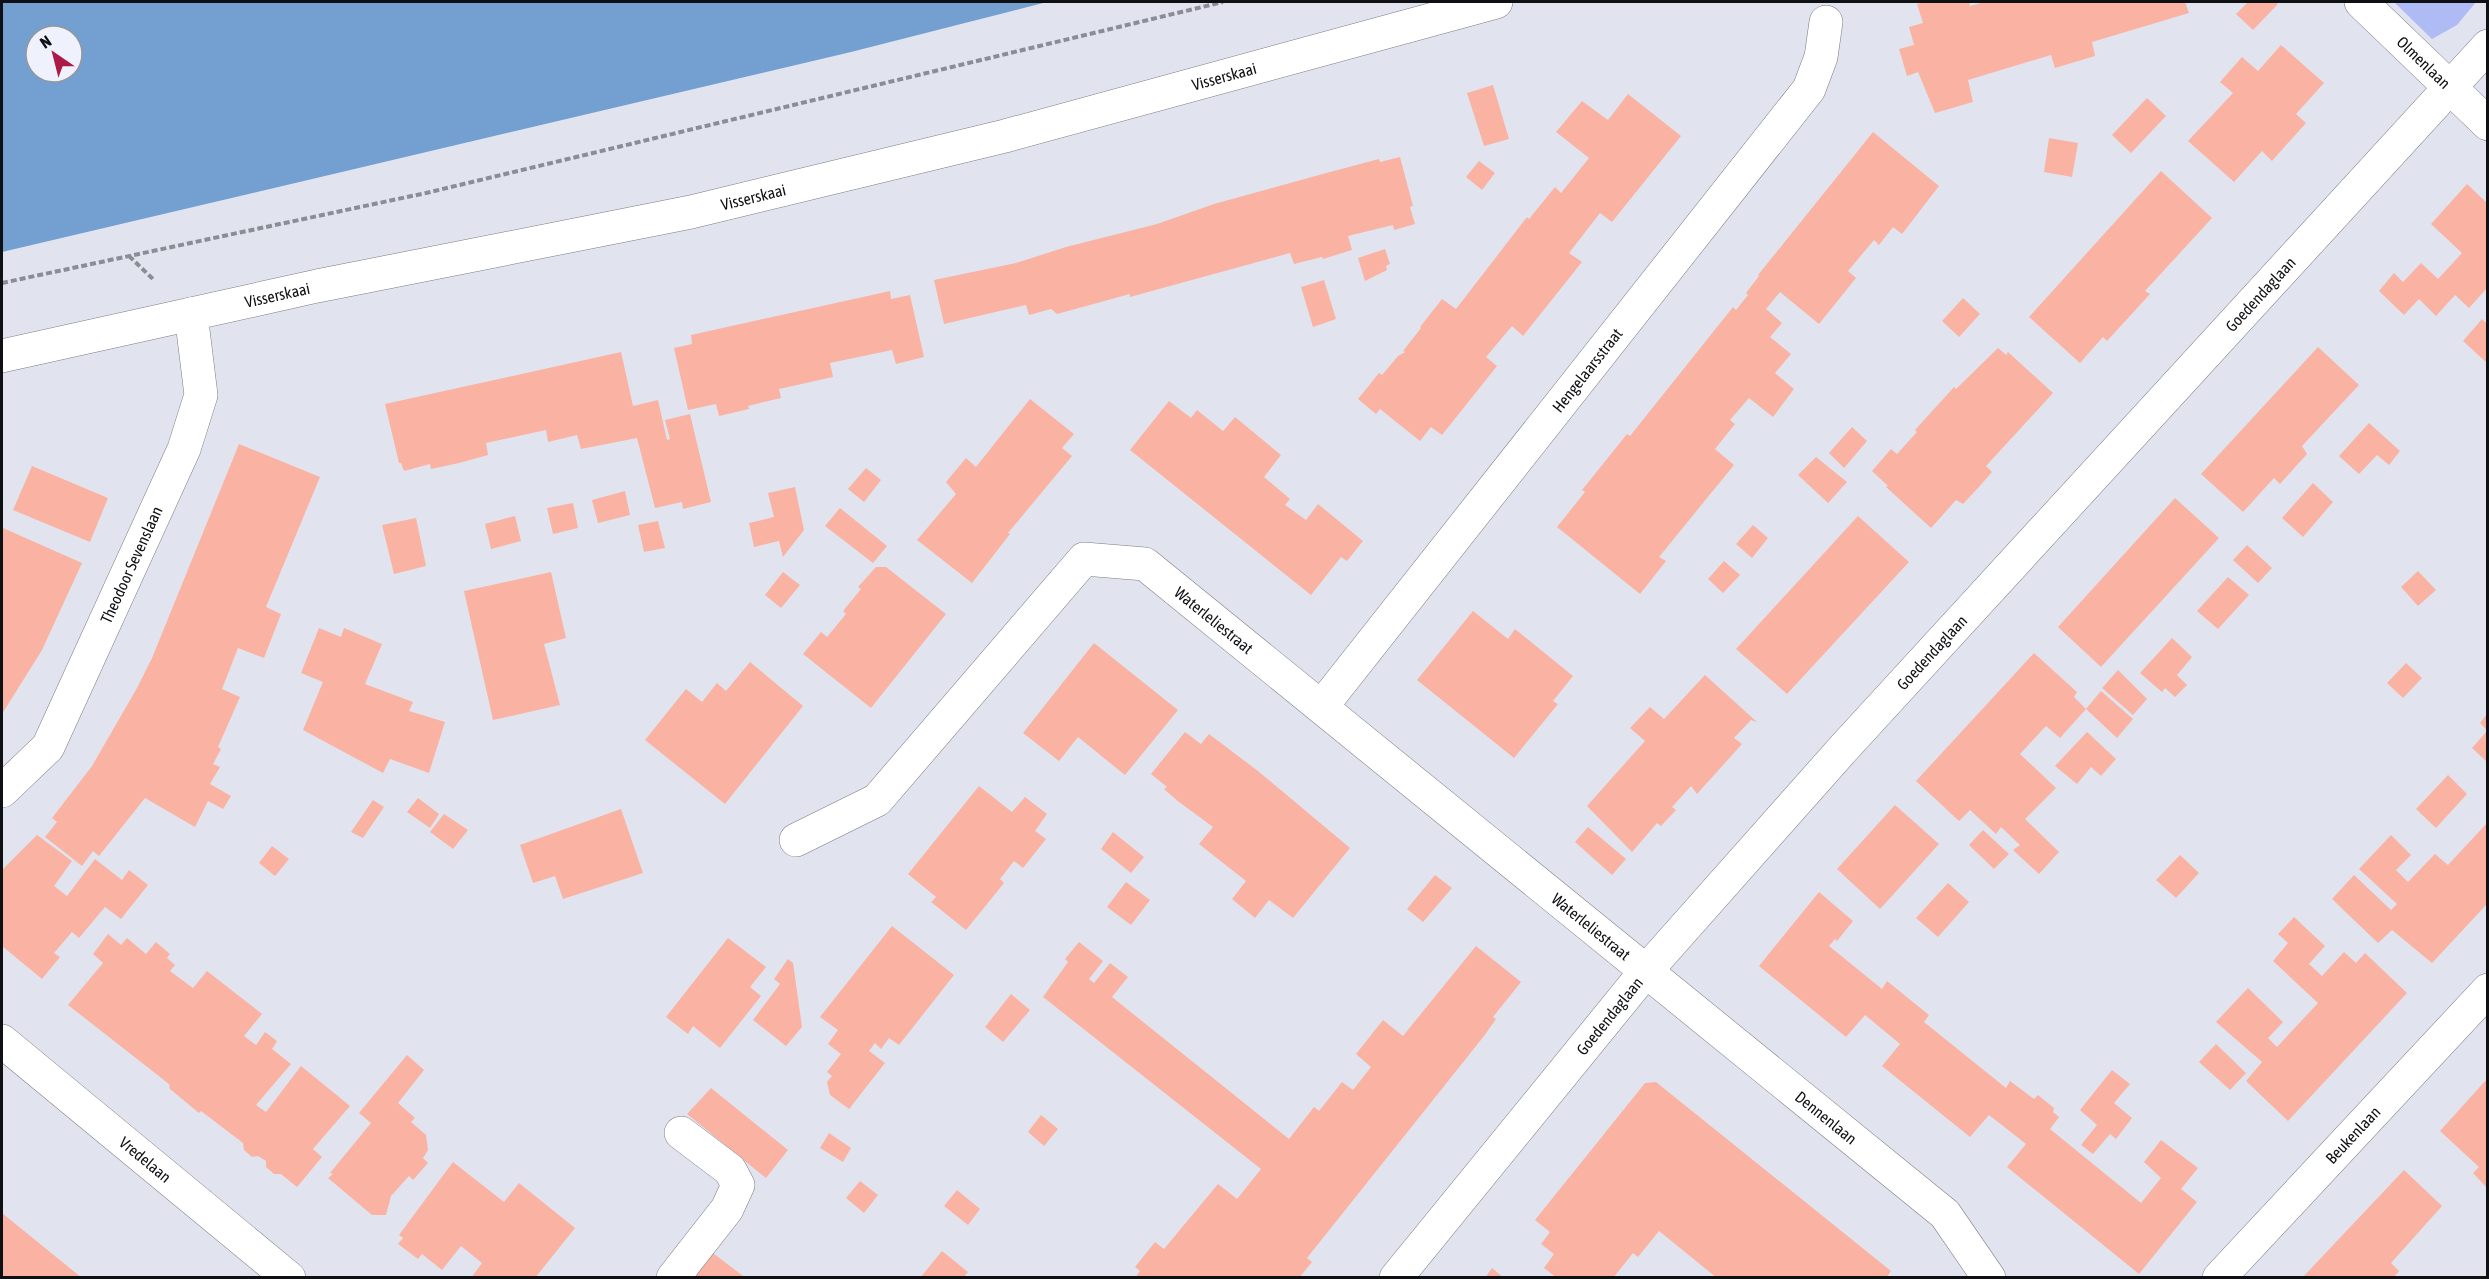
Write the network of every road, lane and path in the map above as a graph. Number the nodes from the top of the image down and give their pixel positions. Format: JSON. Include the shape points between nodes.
{"nodes":[{"id":1,"x":1223,"y":2,"type":"edge"},
{"id":2,"x":1496,"y":2,"type":"edge"},
{"id":3,"x":2361,"y":2,"type":"edge"},
{"id":4,"x":1826,"y":22,"type":"dead end"},
{"id":5,"x":2487,"y":46,"type":"edge"},
{"id":6,"x":2450,"y":88,"type":"junction"},
{"id":7,"x":2487,"y":124,"type":"edge"},
{"id":8,"x":2,"y":283,"type":"edge"},
{"id":9,"x":191,"y":314,"type":"junction"},
{"id":10,"x":2,"y":356,"type":"edge"},
{"id":11,"x":1322,"y":705,"type":"junction"},
{"id":12,"x":2,"y":791,"type":"edge"},
{"id":13,"x":796,"y":840,"type":"dead end"},
{"id":14,"x":1646,"y":971,"type":"junction"},
{"id":15,"x":2487,"y":990,"type":"edge"},
{"id":16,"x":2,"y":1041,"type":"edge"},
{"id":17,"x":681,"y":1133,"type":"dead end"},
{"id":18,"x":289,"y":1278,"type":"edge"},
{"id":19,"x":673,"y":1278,"type":"edge"},
{"id":20,"x":1396,"y":1278,"type":"edge"},
{"id":21,"x":1989,"y":1278,"type":"edge"},
{"id":22,"x":2218,"y":1278,"type":"edge"}],
"edges":[{"from":1,"to":8,"type":"path","via":[[426,193]]},
{"from":2,"to":9,"type":"street","name":"Visserskaai","via":[[1005,136],[691,212]]},
{"from":3,"to":6,"type":"street","name":"Olmenlaan"},
{"from":4,"to":11,"type":"street","name":"Hengelaarsstraat","via":[[1821,57],[1809,89]]},
{"from":5,"to":6,"type":"street","name":"Goedendaglaan"},
{"from":6,"to":7,"type":"street","name":"Olmenlaan"},
{"from":6,"to":14,"type":"street","name":"Goedendaglaan","via":[[1842,750]]},
{"from":9,"to":10,"type":"street","name":"Visserskaai"},
{"from":9,"to":12,"type":"street","name":"Theodoor Sevenslaan","via":[[201,395],[184,449],[48,747]]},
{"from":11,"to":13,"type":"street","name":"Waterleliestraat","via":[[1145,564],[1084,559],[877,800]]},
{"from":11,"to":14,"type":"street","name":"Waterleliestraat"},
{"from":14,"to":20,"type":"street","name":"Goedendaglaan"},
{"from":14,"to":21,"type":"street","name":"Dennenlaan","via":[[1945,1214]]},
{"from":15,"to":22,"type":"street","name":"Beukenlaan"},
{"from":16,"to":18,"type":"street","name":"Vredelaan"},
{"from":17,"to":19,"type":"street","via":[[730,1170],[738,1185],[727,1209]]}]}
